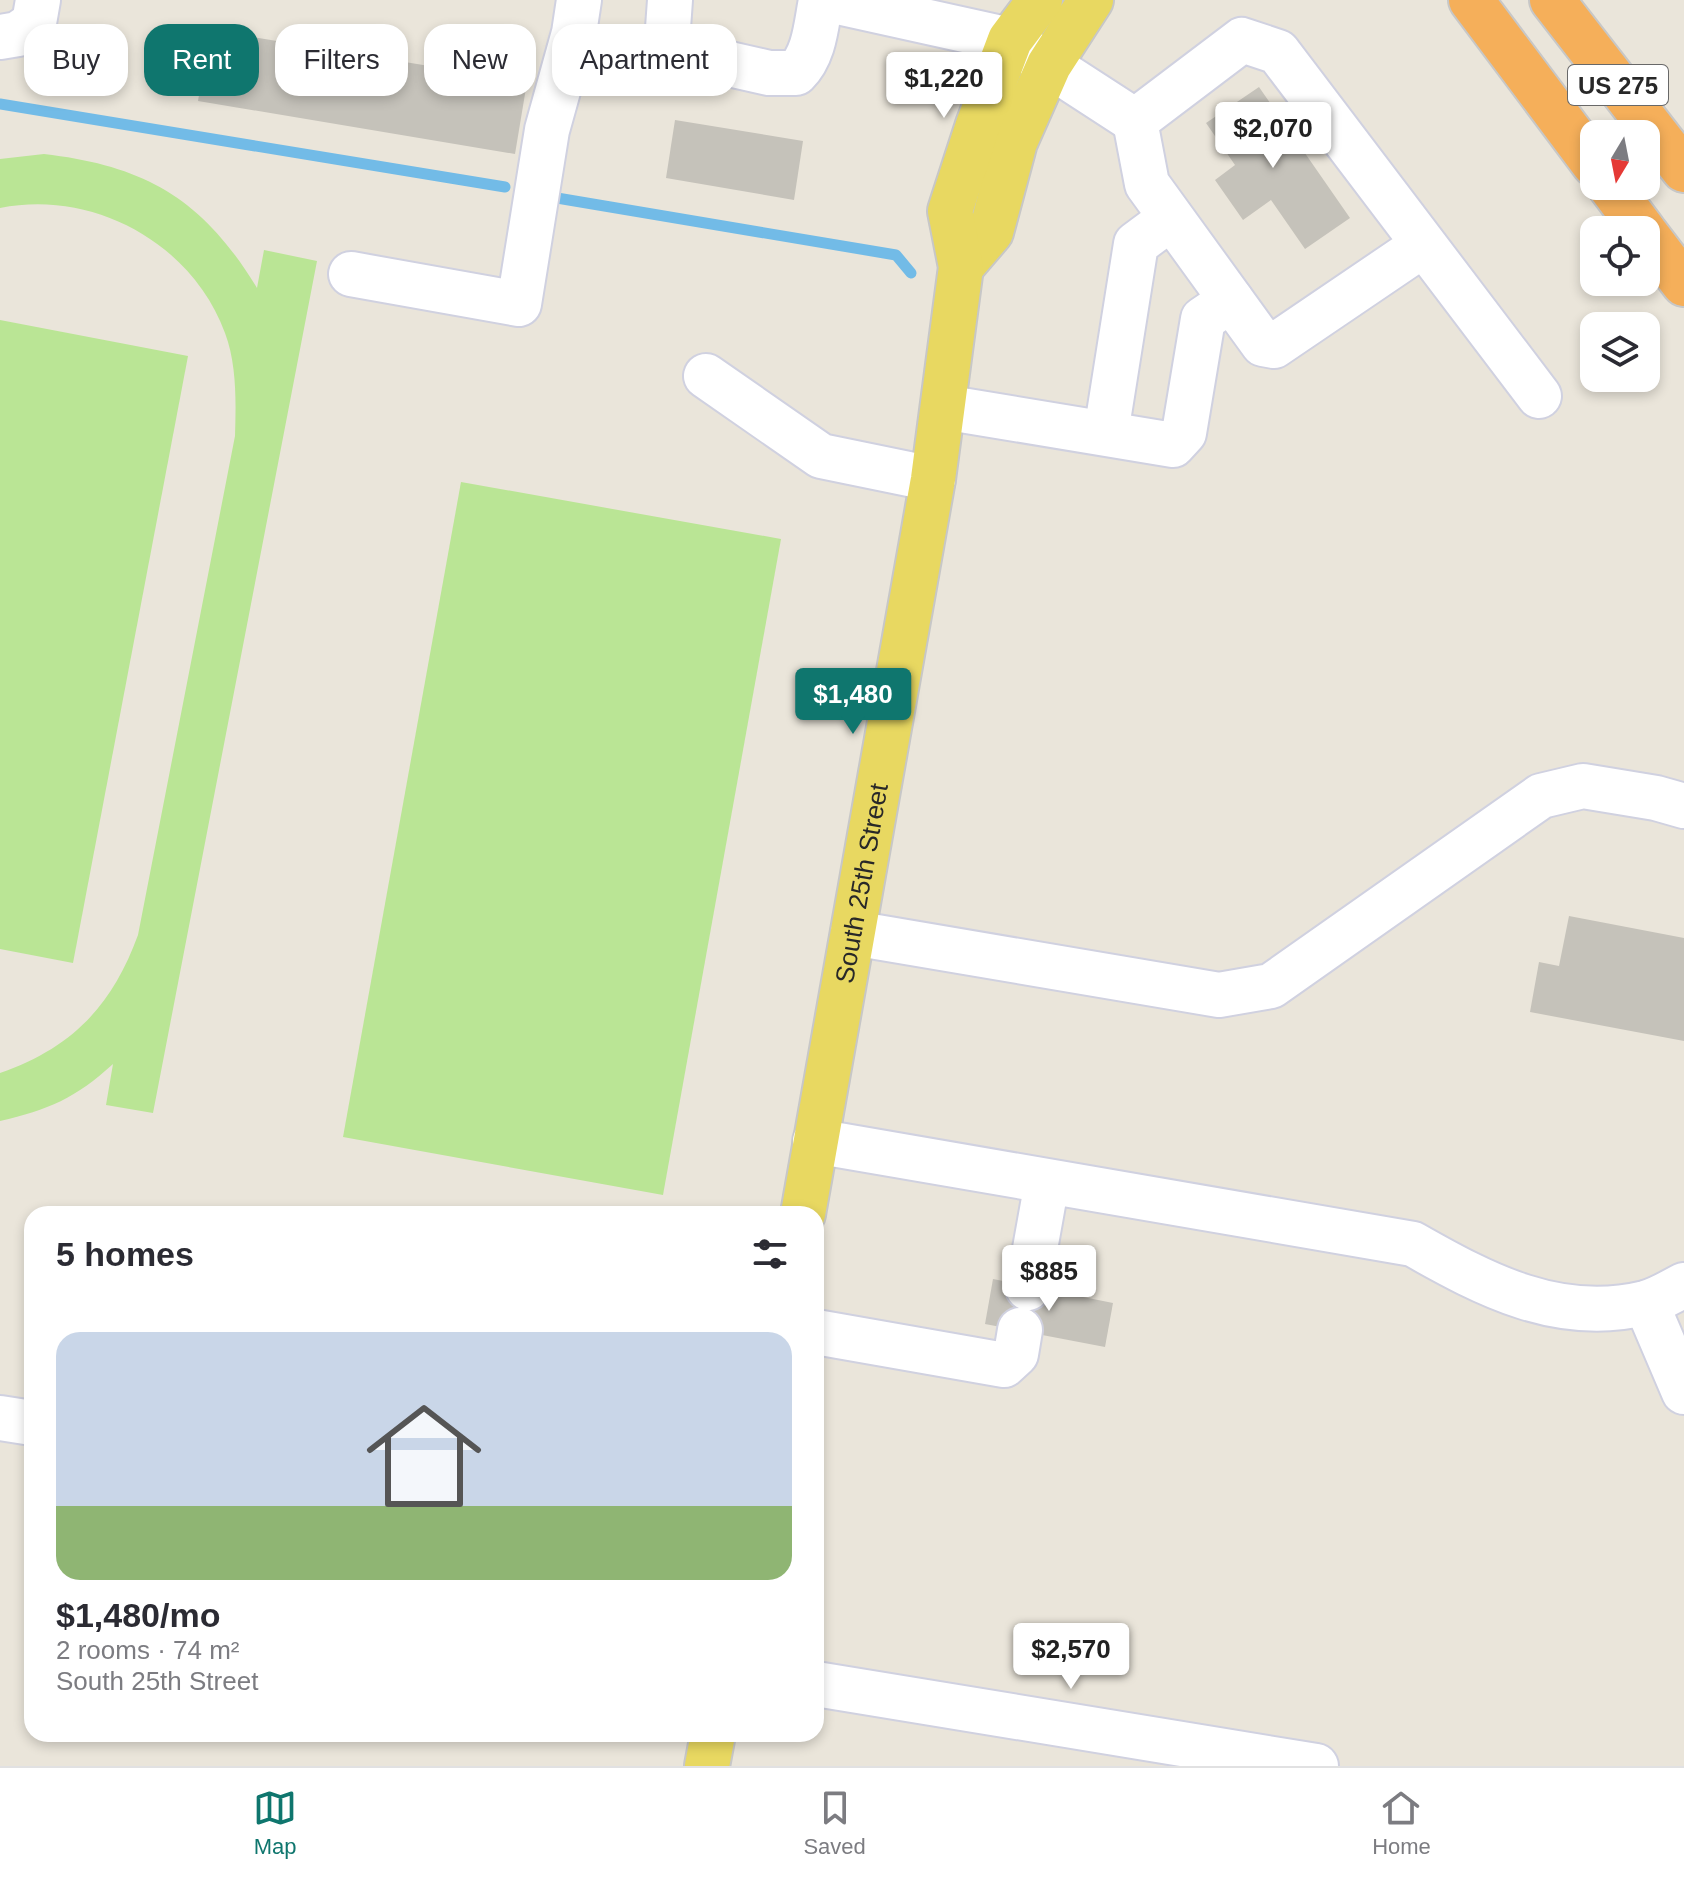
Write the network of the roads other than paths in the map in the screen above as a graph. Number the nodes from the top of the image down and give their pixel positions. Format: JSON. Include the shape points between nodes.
{"nodes":[{"id":1,"x":38,"y":0,"type":"edge"},
{"id":2,"x":579,"y":0,"type":"edge"},
{"id":3,"x":670,"y":0,"type":"edge"},
{"id":4,"x":821,"y":0,"type":"edge"},
{"id":5,"x":829,"y":0,"type":"edge"},
{"id":6,"x":1040,"y":0,"type":"edge"},
{"id":7,"x":1091,"y":0,"type":"edge"},
{"id":8,"x":1471,"y":0,"type":"edge"},
{"id":9,"x":1552,"y":0,"type":"edge"},
{"id":10,"x":875,"y":4,"type":"edge"},
{"id":11,"x":0,"y":37,"type":"edge"},
{"id":12,"x":1010,"y":40,"type":"junction"},
{"id":13,"x":1049,"y":65,"type":"junction"},
{"id":14,"x":1135,"y":121,"type":"junction"},
{"id":15,"x":1580,"y":145,"type":"edge"},
{"id":16,"x":1684,"y":170,"type":"edge"},
{"id":17,"x":1621,"y":200,"type":"edge"},
{"id":18,"x":1633,"y":216,"type":"edge"},
{"id":19,"x":1171,"y":218,"type":"junction"},
{"id":20,"x":1423,"y":245,"type":"junction"},
{"id":21,"x":1660,"y":252,"type":"edge"},
{"id":22,"x":961,"y":267,"type":"junction"},
{"id":23,"x":351,"y":274,"type":"dead end"},
{"id":24,"x":1684,"y":284,"type":"edge"},
{"id":25,"x":1231,"y":300,"type":"junction"},
{"id":26,"x":706,"y":376,"type":"dead end"},
{"id":27,"x":1539,"y":396,"type":"dead end"},
{"id":28,"x":943,"y":407,"type":"junction"},
{"id":29,"x":1106,"y":433,"type":"junction"},
{"id":30,"x":933,"y":479,"type":"junction"},
{"id":31,"x":1684,"y":806,"type":"edge"},
{"id":32,"x":853,"y":933,"type":"junction"},
{"id":33,"x":815,"y":1141,"type":"junction"},
{"id":34,"x":1047,"y":1182,"type":"junction"},
{"id":35,"x":804,"y":1206,"type":"edge"},
{"id":36,"x":1028,"y":1288,"type":"dead end"},
{"id":37,"x":1665,"y":1294,"type":"edge"},
{"id":38,"x":1020,"y":1330,"type":"dead end"},
{"id":39,"x":824,"y":1333,"type":"edge"},
{"id":40,"x":1684,"y":1392,"type":"edge"},
{"id":41,"x":0,"y":1418,"type":"edge"},
{"id":42,"x":24,"y":1422,"type":"edge"},
{"id":43,"x":824,"y":1685,"type":"edge"},
{"id":44,"x":712,"y":1742,"type":"edge"},
{"id":45,"x":707,"y":1766,"type":"edge"},
{"id":46,"x":1316,"y":1766,"type":"edge"}],
"edges":[{"from":1,"to":11,"type":"street","via":[[34,23],[18,34]]},
{"from":2,"to":23,"type":"street","via":[[547,130],[519,304]]},
{"from":3,"to":4,"type":"street","via":[[667,42],[672,51],[769,73],[796,73],[803,66]]},
{"from":5,"to":10,"type":"street"},
{"from":6,"to":12,"type":"main road","name":"South 25th Street"},
{"from":7,"to":13,"type":"main road"},
{"from":8,"to":15,"type":"highway","number":"US 275"},
{"from":9,"to":16,"type":"highway","number":"US 275"},
{"from":10,"to":12,"type":"street"},
{"from":12,"to":13,"type":"street"},
{"from":12,"to":22,"type":"main road","name":"South 25th Street","via":[[950,211]]},
{"from":13,"to":14,"type":"street"},
{"from":13,"to":22,"type":"main road","via":[[1015,142],[991,232]]},
{"from":14,"to":19,"type":"street","via":[[1147,184]]},
{"from":14,"to":20,"type":"street","via":[[1242,40],[1278,52]]},
{"from":17,"to":18,"type":"highway"},
{"from":19,"to":25,"type":"street"},
{"from":19,"to":29,"type":"street","via":[[1136,244]]},
{"from":20,"to":25,"type":"street","via":[[1274,346],[1263,344]]},
{"from":20,"to":27,"type":"street"},
{"from":21,"to":24,"type":"highway"},
{"from":22,"to":28,"type":"main road","name":"South 25th Street"},
{"from":25,"to":29,"type":"street","via":[[1203,319],[1184,433],[1173,445]]},
{"from":26,"to":30,"type":"street","via":[[821,456]]},
{"from":28,"to":29,"type":"street"},
{"from":28,"to":30,"type":"main road","name":"South 25th Street"},
{"from":30,"to":32,"type":"main road","name":"South 25th Street"},
{"from":31,"to":32,"type":"street","via":[[1583,786],[1541,796],[1271,986],[1219,995]]},
{"from":32,"to":33,"type":"main road","name":"South 25th Street"},
{"from":33,"to":34,"type":"street"},
{"from":33,"to":35,"type":"main road","name":"South 25th Street"},
{"from":34,"to":36,"type":"street"},
{"from":34,"to":37,"type":"street","via":[[1413,1244],[1476,1280],[1539,1303],[1593,1308]]},
{"from":37,"to":40,"type":"street"},
{"from":38,"to":39,"type":"street","via":[[1016,1354],[1004,1365]]},
{"from":41,"to":42,"type":"street"},
{"from":43,"to":46,"type":"street"},
{"from":44,"to":45,"type":"main road"}]}
